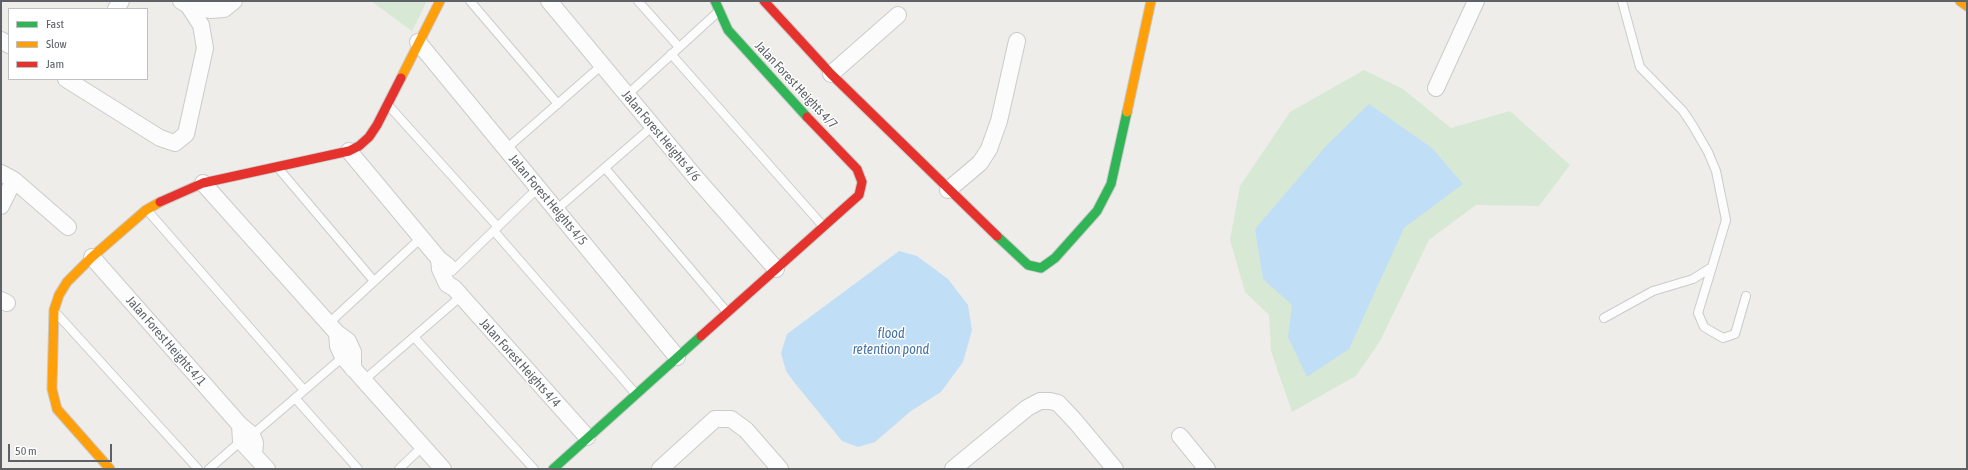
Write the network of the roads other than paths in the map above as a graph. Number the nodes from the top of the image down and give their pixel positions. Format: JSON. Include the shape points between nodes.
{"nodes":[{"id":1,"x":234,"y":1,"type":"edge"},
{"id":2,"x":440,"y":1,"type":"edge"},
{"id":3,"x":470,"y":1,"type":"edge"},
{"id":4,"x":549,"y":1,"type":"edge"},
{"id":5,"x":638,"y":1,"type":"edge"},
{"id":6,"x":715,"y":1,"type":"edge"},
{"id":7,"x":764,"y":1,"type":"edge"},
{"id":8,"x":1151,"y":1,"type":"edge"},
{"id":9,"x":1476,"y":1,"type":"edge"},
{"id":10,"x":1622,"y":1,"type":"edge"},
{"id":11,"x":1960,"y":1,"type":"edge"},
{"id":12,"x":185,"y":3,"type":"edge"},
{"id":13,"x":1967,"y":6,"type":"edge"},
{"id":14,"x":720,"y":11,"type":"junction"},
{"id":15,"x":898,"y":15,"type":"dead end"},
{"id":16,"x":1017,"y":41,"type":"dead end"},
{"id":17,"x":418,"y":42,"type":"junction"},
{"id":18,"x":679,"y":47,"type":"junction"},
{"id":19,"x":671,"y":54,"type":"junction"},
{"id":20,"x":602,"y":65,"type":"junction"},
{"id":21,"x":830,"y":74,"type":"junction"},
{"id":22,"x":70,"y":80,"type":"edge"},
{"id":23,"x":1436,"y":88,"type":"dead end"},
{"id":24,"x":627,"y":95,"type":"junction"},
{"id":25,"x":387,"y":104,"type":"junction"},
{"id":26,"x":558,"y":104,"type":"junction"},
{"id":27,"x":653,"y":126,"type":"junction"},
{"id":28,"x":506,"y":149,"type":"junction"},
{"id":29,"x":349,"y":151,"type":"junction"},
{"id":30,"x":277,"y":166,"type":"junction"},
{"id":31,"x":605,"y":168,"type":"junction"},
{"id":32,"x":8,"y":177,"type":"edge"},
{"id":33,"x":203,"y":182,"type":"junction"},
{"id":34,"x":538,"y":188,"type":"junction"},
{"id":35,"x":948,"y":190,"type":"junction"},
{"id":36,"x":1,"y":206,"type":"edge"},
{"id":37,"x":146,"y":210,"type":"junction"},
{"id":38,"x":556,"y":210,"type":"junction"},
{"id":39,"x":68,"y":227,"type":"dead end"},
{"id":40,"x":823,"y":227,"type":"junction"},
{"id":41,"x":496,"y":229,"type":"junction"},
{"id":42,"x":422,"y":237,"type":"junction"},
{"id":43,"x":92,"y":257,"type":"junction"},
{"id":44,"x":440,"y":259,"type":"junction"},
{"id":45,"x":1712,"y":268,"type":"junction"},
{"id":46,"x":776,"y":269,"type":"junction"},
{"id":47,"x":452,"y":271,"type":"junction"},
{"id":48,"x":374,"y":281,"type":"junction"},
{"id":49,"x":457,"y":293,"type":"junction"},
{"id":50,"x":1746,"y":296,"type":"dead end"},
{"id":51,"x":54,"y":310,"type":"junction"},
{"id":52,"x":728,"y":312,"type":"junction"},
{"id":53,"x":1604,"y":318,"type":"dead end"},
{"id":54,"x":333,"y":328,"type":"junction"},
{"id":55,"x":414,"y":338,"type":"junction"},
{"id":56,"x":677,"y":357,"type":"junction"},
{"id":57,"x":348,"y":363,"type":"junction"},
{"id":58,"x":363,"y":382,"type":"junction"},
{"id":59,"x":304,"y":390,"type":"junction"},
{"id":60,"x":635,"y":394,"type":"junction"},
{"id":61,"x":295,"y":398,"type":"junction"},
{"id":62,"x":1180,"y":436,"type":"dead end"},
{"id":63,"x":587,"y":437,"type":"junction"},
{"id":64,"x":247,"y":438,"type":"junction"},
{"id":65,"x":422,"y":447,"type":"junction"},
{"id":66,"x":110,"y":469,"type":"edge"},
{"id":67,"x":198,"y":469,"type":"edge"},
{"id":68,"x":209,"y":469,"type":"edge"},
{"id":69,"x":267,"y":469,"type":"edge"},
{"id":70,"x":358,"y":469,"type":"edge"},
{"id":71,"x":399,"y":469,"type":"edge"},
{"id":72,"x":443,"y":469,"type":"edge"},
{"id":73,"x":534,"y":469,"type":"edge"},
{"id":74,"x":553,"y":469,"type":"edge"},
{"id":75,"x":660,"y":469,"type":"edge"},
{"id":76,"x":780,"y":469,"type":"edge"},
{"id":77,"x":953,"y":469,"type":"edge"},
{"id":78,"x":1115,"y":469,"type":"edge"},
{"id":79,"x":1206,"y":469,"type":"edge"}],
"edges":[{"from":1,"to":12,"type":"street","via":[[224,9],[210,10]]},
{"from":2,"to":17,"type":"street"},
{"from":3,"to":26,"type":"lane"},
{"from":4,"to":20,"type":"street","name":"Jalan Forest Heights 4/6"},
{"from":5,"to":18,"type":"lane"},
{"from":6,"to":14,"type":"street","name":"Jalan Forest Heights 4/7"},
{"from":7,"to":21,"type":"street"},
{"from":8,"to":35,"type":"street","via":[[1111,184],[1097,211],[1055,258],[1041,268],[1028,265]]},
{"from":9,"to":23,"type":"street"},
{"from":10,"to":45,"type":"lane","via":[[1640,67],[1683,111],[1708,152],[1716,171],[1726,220]]},
{"from":11,"to":13,"type":"street"},
{"from":12,"to":22,"type":"street","via":[[201,24],[205,48],[186,134],[175,143],[160,138]]},
{"from":14,"to":18,"type":"lane"},
{"from":14,"to":40,"type":"street","name":"Jalan Forest Heights 4/7","via":[[728,30],[857,169],[862,182],[859,195]]},
{"from":15,"to":21,"type":"street"},
{"from":16,"to":35,"type":"street","via":[[999,121],[989,149],[980,163]]},
{"from":17,"to":25,"type":"street"},
{"from":17,"to":28,"type":"street","name":"Jalan Forest Heights 4/5"},
{"from":18,"to":19,"type":"lane"},
{"from":19,"to":24,"type":"lane"},
{"from":19,"to":40,"type":"lane"},
{"from":20,"to":24,"type":"street","name":"Jalan Forest Heights 4/6"},
{"from":20,"to":26,"type":"lane"},
{"from":21,"to":35,"type":"street"},
{"from":24,"to":27,"type":"street","name":"Jalan Forest Heights 4/6"},
{"from":25,"to":29,"type":"street","via":[[370,137]]},
{"from":25,"to":41,"type":"lane"},
{"from":26,"to":28,"type":"lane"},
{"from":27,"to":31,"type":"lane"},
{"from":27,"to":46,"type":"street","name":"Jalan Forest Heights 4/6"},
{"from":28,"to":34,"type":"street","name":"Jalan Forest Heights 4/5"},
{"from":29,"to":30,"type":"street"},
{"from":29,"to":42,"type":"street"},
{"from":30,"to":33,"type":"street"},
{"from":30,"to":48,"type":"lane"},
{"from":31,"to":38,"type":"lane"},
{"from":31,"to":52,"type":"lane"},
{"from":32,"to":36,"type":"street"},
{"from":32,"to":39,"type":"street"},
{"from":33,"to":37,"type":"street"},
{"from":33,"to":54,"type":"street"},
{"from":34,"to":38,"type":"street","name":"Jalan Forest Heights 4/5"},
{"from":34,"to":41,"type":"lane"},
{"from":37,"to":43,"type":"street"},
{"from":37,"to":59,"type":"lane"},
{"from":38,"to":56,"type":"street","name":"Jalan Forest Heights 4/5"},
{"from":40,"to":46,"type":"street"},
{"from":41,"to":47,"type":"lane"},
{"from":41,"to":60,"type":"lane"},
{"from":42,"to":44,"type":"street"},
{"from":42,"to":48,"type":"lane"},
{"from":43,"to":51,"type":"street","via":[[68,282],[59,295]]},
{"from":43,"to":64,"type":"street","name":"Jalan Forest Heights 4/1","via":[[240,425]]},
{"from":44,"to":47,"type":"street"},
{"from":44,"to":49,"type":"street","name":"Jalan Forest Heights 4/4","via":[[443,279]]},
{"from":45,"to":50,"type":"lane","via":[[1698,313],[1704,327],[1723,338],[1736,334]]},
{"from":45,"to":53,"type":"lane","via":[[1693,279],[1653,291]]},
{"from":46,"to":52,"type":"street"},
{"from":47,"to":49,"type":"street"},
{"from":48,"to":54,"type":"lane"},
{"from":49,"to":55,"type":"lane"},
{"from":49,"to":63,"type":"street","name":"Jalan Forest Heights 4/4"},
{"from":51,"to":66,"type":"street","via":[[52,389],[57,409]]},
{"from":51,"to":67,"type":"lane"},
{"from":52,"to":56,"type":"street"},
{"from":54,"to":57,"type":"street","via":[[348,341],[353,352]]},
{"from":55,"to":58,"type":"lane"},
{"from":55,"to":73,"type":"lane"},
{"from":56,"to":60,"type":"street"},
{"from":57,"to":58,"type":"street"},
{"from":57,"to":59,"type":"lane"},
{"from":58,"to":65,"type":"street"},
{"from":59,"to":61,"type":"lane"},
{"from":60,"to":63,"type":"street"},
{"from":61,"to":64,"type":"lane"},
{"from":61,"to":70,"type":"lane"},
{"from":62,"to":79,"type":"street"},
{"from":63,"to":74,"type":"street"},
{"from":64,"to":68,"type":"lane"},
{"from":64,"to":69,"type":"street","via":[[254,454]]},
{"from":65,"to":71,"type":"lane"},
{"from":65,"to":72,"type":"street"},
{"from":75,"to":76,"type":"street","via":[[715,419],[731,419],[746,430]]},
{"from":77,"to":78,"type":"street","via":[[1027,408],[1040,401],[1058,403]]}]}
